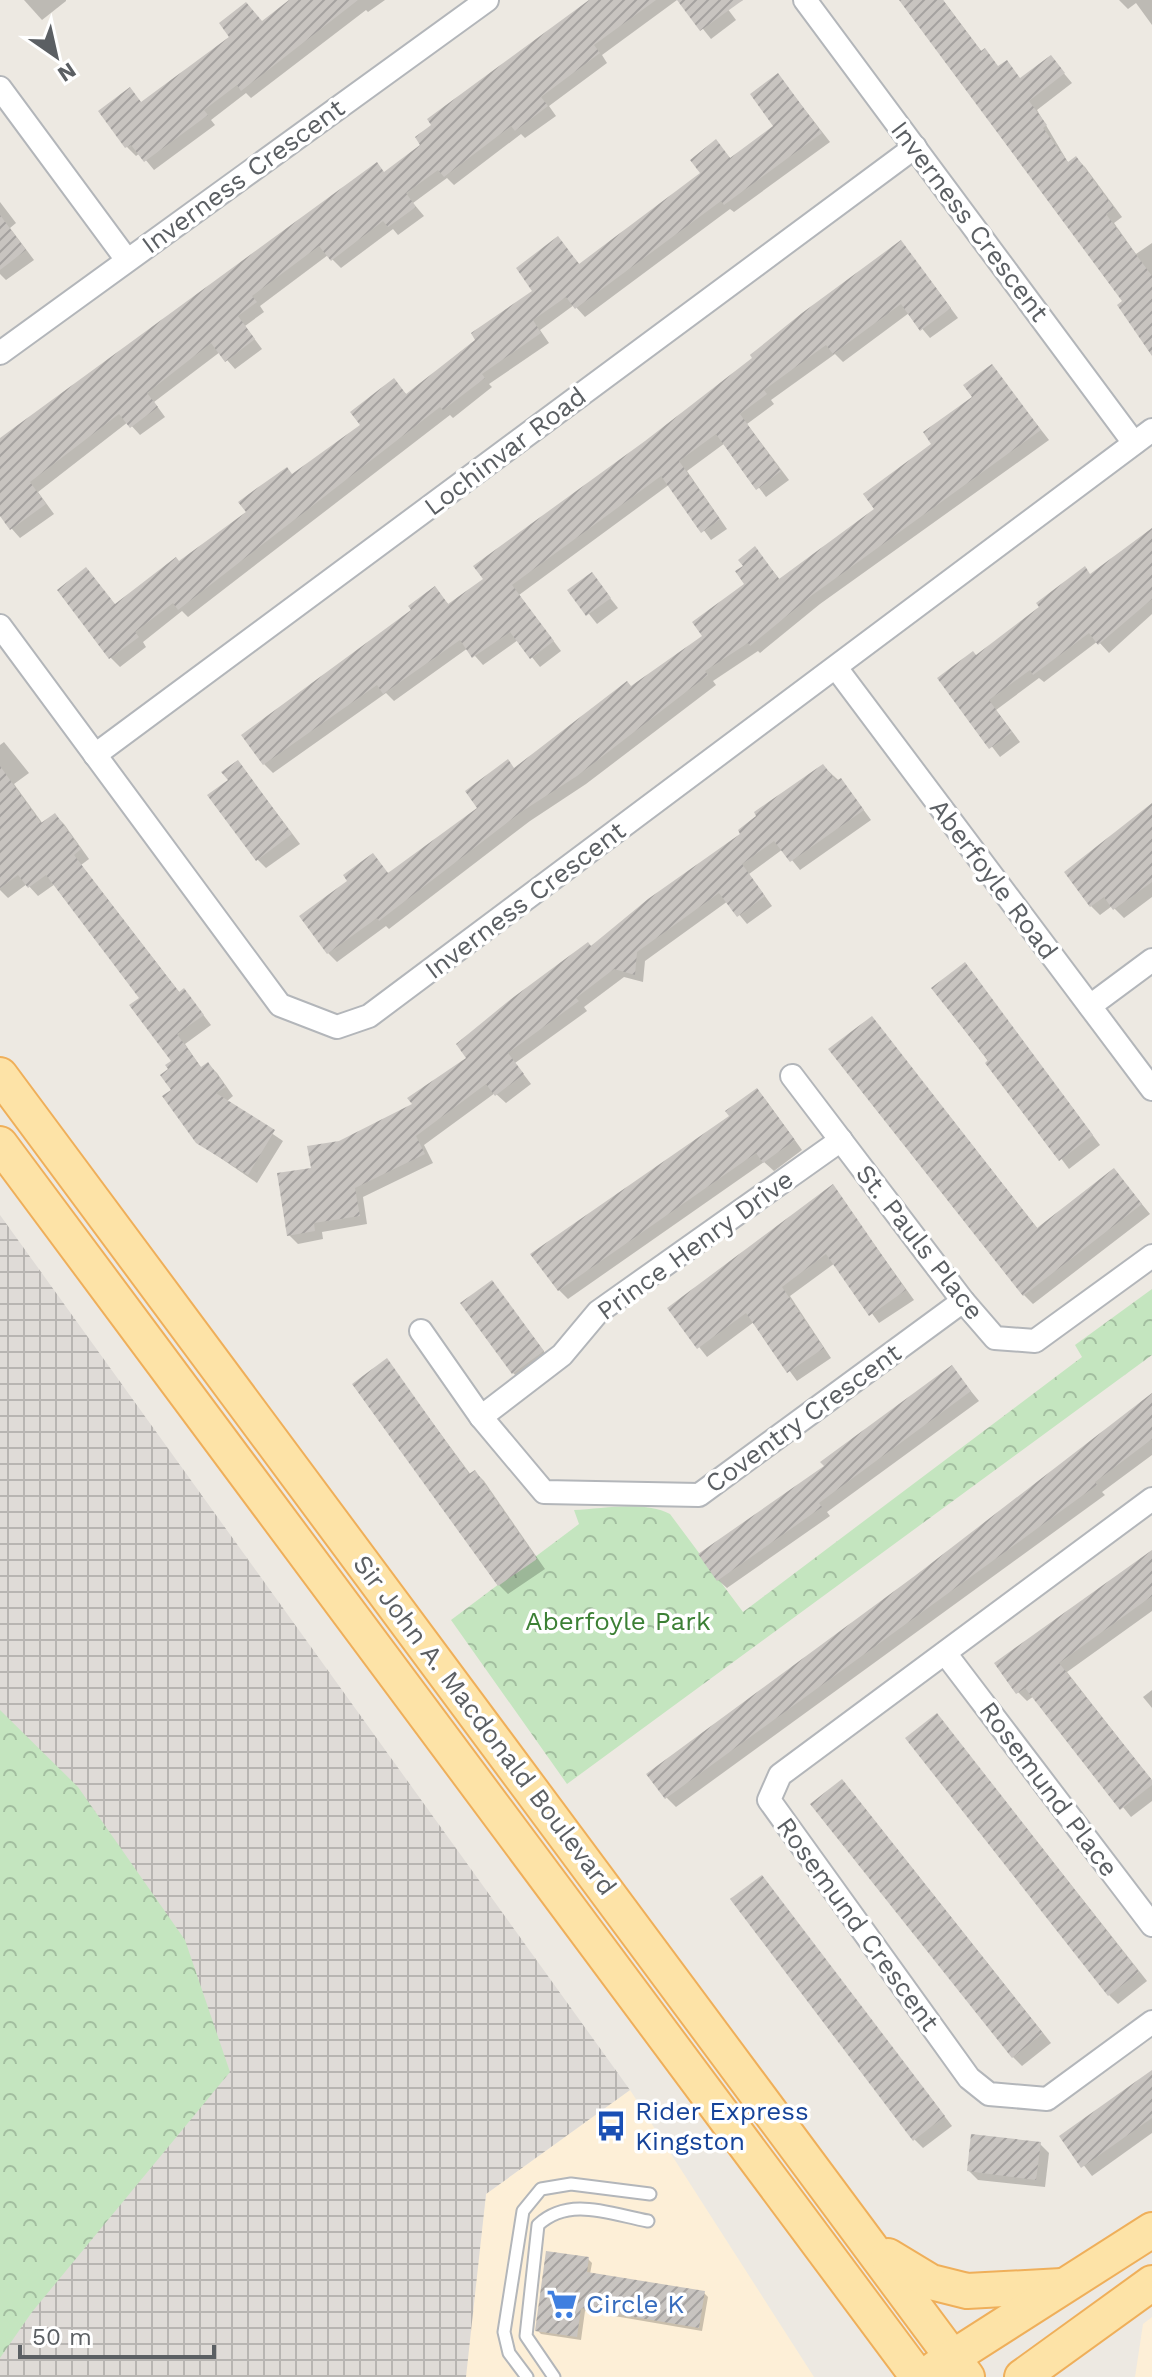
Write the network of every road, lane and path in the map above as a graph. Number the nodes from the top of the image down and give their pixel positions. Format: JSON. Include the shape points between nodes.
{"nodes":[{"id":1,"x":487,"y":0,"type":"edge"},
{"id":2,"x":805,"y":0,"type":"edge"},
{"id":3,"x":0,"y":88,"type":"edge"},
{"id":4,"x":915,"y":147,"type":"junction"},
{"id":5,"x":127,"y":260,"type":"junction"},
{"id":6,"x":0,"y":353,"type":"edge"},
{"id":7,"x":1143,"y":436,"type":"edge"},
{"id":8,"x":0,"y":626,"type":"edge"},
{"id":9,"x":837,"y":669,"type":"junction"},
{"id":10,"x":95,"y":755,"type":"junction"},
{"id":11,"x":1152,"y":960,"type":"edge"},
{"id":12,"x":1090,"y":1006,"type":"junction"},
{"id":13,"x":0,"y":1075,"type":"edge"},
{"id":14,"x":792,"y":1076,"type":"dead end"},
{"id":15,"x":1152,"y":1089,"type":"edge"},
{"id":16,"x":841,"y":1140,"type":"junction"},
{"id":17,"x":0,"y":1144,"type":"edge"},
{"id":18,"x":1152,"y":1256,"type":"edge"},
{"id":19,"x":963,"y":1301,"type":"junction"},
{"id":20,"x":421,"y":1331,"type":"dead end"},
{"id":21,"x":481,"y":1417,"type":"junction"},
{"id":22,"x":1152,"y":1499,"type":"edge"},
{"id":23,"x":945,"y":1653,"type":"junction"},
{"id":24,"x":1152,"y":1925,"type":"edge"},
{"id":25,"x":1152,"y":2022,"type":"edge"},
{"id":26,"x":650,"y":2194,"type":"dead end"},
{"id":27,"x":648,"y":2221,"type":"dead end"},
{"id":28,"x":1152,"y":2230,"type":"edge"},
{"id":29,"x":874,"y":2247,"type":"junction"},
{"id":30,"x":1152,"y":2283,"type":"edge"},
{"id":31,"x":1067,"y":2285,"type":"junction"},
{"id":32,"x":960,"y":2367,"type":"edge"},
{"id":33,"x":527,"y":2377,"type":"edge"},
{"id":34,"x":554,"y":2377,"type":"edge"},
{"id":35,"x":920,"y":2377,"type":"edge"},
{"id":36,"x":1022,"y":2377,"type":"edge"}],
"edges":[{"from":1,"to":5,"type":"street","name":"Inverness Crescent"},
{"from":2,"to":4,"type":"street","name":"Inverness Crescent"},
{"from":3,"to":5,"type":"street"},
{"from":4,"to":7,"type":"street","name":"Inverness Crescent"},
{"from":4,"to":10,"type":"street","name":"Lochinvar Road"},
{"from":5,"to":6,"type":"street","name":"Inverness Crescent"},
{"from":7,"to":9,"type":"street","name":"Inverness Crescent"},
{"from":8,"to":10,"type":"street","name":"Inverness Crescent"},
{"from":9,"to":10,"type":"street","name":"Inverness Crescent","via":[[369,1016],[337,1027],[280,1005]]},
{"from":9,"to":12,"type":"street","name":"Aberfoyle Road"},
{"from":11,"to":12,"type":"street"},
{"from":12,"to":15,"type":"street","name":"Aberfoyle Road"},
{"from":13,"to":29,"type":"main road","name":"Sir John A. Macdonald Boulevard"},
{"from":14,"to":16,"type":"street","name":"St. Pauls Place"},
{"from":16,"to":19,"type":"street","name":"St. Pauls Place"},
{"from":16,"to":21,"type":"street","name":"Prince Henry Drive","via":[[598,1312],[562,1355]]},
{"from":17,"to":35,"type":"main road","name":"Sir John A. Macdonald Boulevard"},
{"from":18,"to":19,"type":"street","name":"St. Pauls Place","via":[[1035,1341],[995,1338]]},
{"from":19,"to":21,"type":"street","name":"Coventry Crescent","via":[[699,1495],[544,1492]]},
{"from":20,"to":21,"type":"street","name":"Coventry Crescent"},
{"from":22,"to":23,"type":"street","name":"Rosemund Crescent"},
{"from":23,"to":24,"type":"street","name":"Rosemund Place"},
{"from":23,"to":25,"type":"street","name":"Rosemund Crescent","via":[[780,1775],[769,1800],[969,2078],[989,2094],[1047,2099]]},
{"from":26,"to":33,"type":"lane","via":[[571,2184],[541,2189],[523,2211],[504,2332],[509,2353]]},
{"from":27,"to":34,"type":"lane","via":[[574,2207],[552,2212],[538,2225],[526,2336]]},
{"from":28,"to":31,"type":"main road"},
{"from":29,"to":31,"type":"main road","via":[[931,2282],[967,2291]]},
{"from":29,"to":32,"type":"main road","name":"Sir John A. Macdonald Boulevard"},
{"from":30,"to":36,"type":"main road"},
{"from":31,"to":32,"type":"main road"},
{"from":32,"to":35,"type":"main road"}]}
